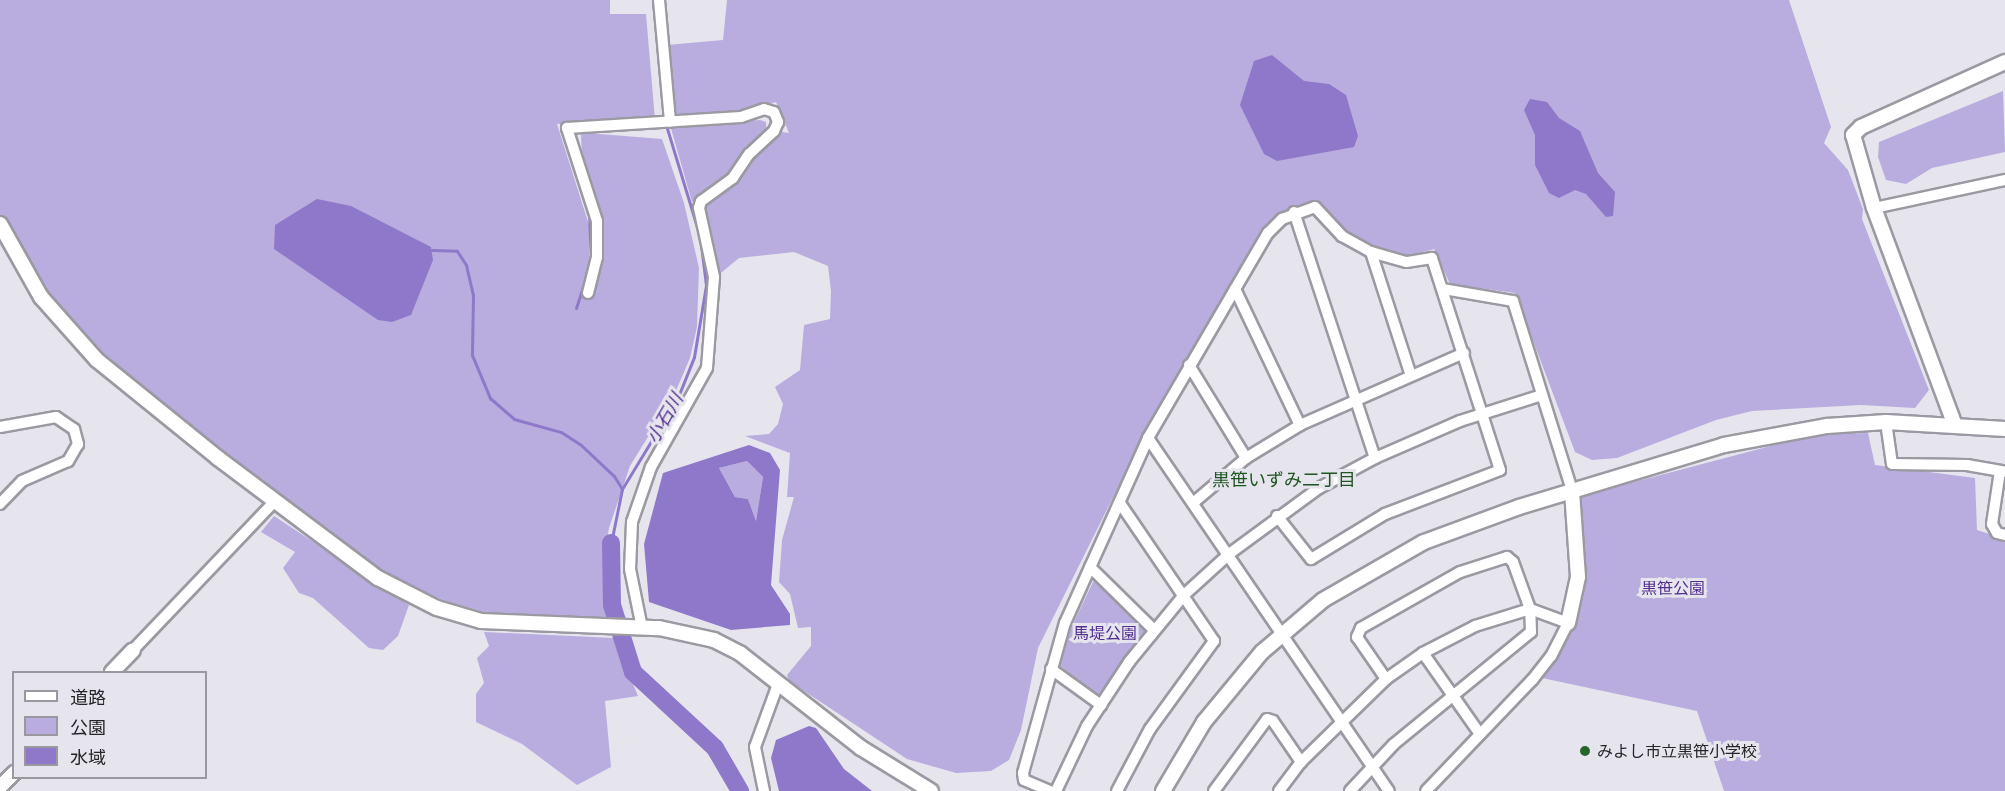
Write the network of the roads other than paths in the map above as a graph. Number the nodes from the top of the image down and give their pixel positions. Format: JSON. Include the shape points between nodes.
{"nodes":[{"id":1,"x":659,"y":0,"type":"edge"},
{"id":2,"x":2005,"y":63,"type":"edge"},
{"id":3,"x":666,"y":122,"type":"junction"},
{"id":4,"x":2005,"y":180,"type":"edge"},
{"id":5,"x":1874,"y":208,"type":"junction"},
{"id":6,"x":1294,"y":212,"type":"junction"},
{"id":7,"x":0,"y":224,"type":"edge"},
{"id":8,"x":1371,"y":252,"type":"junction"},
{"id":9,"x":1443,"y":289,"type":"junction"},
{"id":10,"x":1234,"y":290,"type":"junction"},
{"id":11,"x":588,"y":293,"type":"dead end"},
{"id":12,"x":1464,"y":353,"type":"junction"},
{"id":13,"x":1190,"y":365,"type":"junction"},
{"id":14,"x":1410,"y":373,"type":"junction"},
{"id":15,"x":1542,"y":395,"type":"junction"},
{"id":16,"x":1356,"y":398,"type":"junction"},
{"id":17,"x":1484,"y":413,"type":"junction"},
{"id":18,"x":1886,"y":422,"type":"junction"},
{"id":19,"x":1954,"y":423,"type":"junction"},
{"id":20,"x":1300,"y":425,"type":"junction"},
{"id":21,"x":0,"y":427,"type":"edge"},
{"id":22,"x":2005,"y":429,"type":"edge"},
{"id":23,"x":1148,"y":438,"type":"junction"},
{"id":24,"x":1246,"y":458,"type":"junction"},
{"id":25,"x":1375,"y":458,"type":"junction"},
{"id":26,"x":2003,"y":472,"type":"edge"},
{"id":27,"x":1572,"y":491,"type":"junction"},
{"id":28,"x":276,"y":500,"type":"junction"},
{"id":29,"x":1120,"y":503,"type":"junction"},
{"id":30,"x":1193,"y":503,"type":"junction"},
{"id":31,"x":0,"y":504,"type":"edge"},
{"id":32,"x":1277,"y":516,"type":"junction"},
{"id":33,"x":2005,"y":535,"type":"edge"},
{"id":34,"x":1229,"y":554,"type":"junction"},
{"id":35,"x":1090,"y":567,"type":"junction"},
{"id":36,"x":1184,"y":595,"type":"junction"},
{"id":37,"x":1530,"y":609,"type":"junction"},
{"id":38,"x":1568,"y":622,"type":"junction"},
{"id":39,"x":642,"y":628,"type":"junction"},
{"id":40,"x":1154,"y":630,"type":"junction"},
{"id":41,"x":1284,"y":635,"type":"junction"},
{"id":42,"x":133,"y":650,"type":"joint"},
{"id":43,"x":1424,"y":653,"type":"junction"},
{"id":44,"x":1051,"y":669,"type":"junction"},
{"id":45,"x":113,"y":671,"type":"edge"},
{"id":46,"x":1386,"y":679,"type":"junction"},
{"id":47,"x":778,"y":684,"type":"junction"},
{"id":48,"x":1452,"y":693,"type":"junction"},
{"id":49,"x":1101,"y":705,"type":"junction"},
{"id":50,"x":1342,"y":722,"type":"junction"},
{"id":51,"x":1480,"y":734,"type":"junction"},
{"id":52,"x":1301,"y":762,"type":"junction"},
{"id":53,"x":1371,"y":765,"type":"junction"},
{"id":54,"x":12,"y":775,"type":"edge"},
{"id":55,"x":0,"y":787,"type":"edge"},
{"id":56,"x":764,"y":791,"type":"edge"},
{"id":57,"x":931,"y":791,"type":"edge"},
{"id":58,"x":1050,"y":791,"type":"edge"},
{"id":59,"x":1056,"y":791,"type":"edge"},
{"id":60,"x":1117,"y":791,"type":"edge"},
{"id":61,"x":1163,"y":791,"type":"edge"},
{"id":62,"x":1214,"y":791,"type":"edge"},
{"id":63,"x":1279,"y":791,"type":"edge"},
{"id":64,"x":1350,"y":791,"type":"edge"},
{"id":65,"x":1389,"y":791,"type":"edge"},
{"id":66,"x":1426,"y":791,"type":"edge"}],
"edges":[{"from":1,"to":3,"type":"street"},
{"from":2,"to":5,"type":"street","via":[[1855,131],[1853,145]]},
{"from":3,"to":11,"type":"street","via":[[567,128],[597,221],[597,257]]},
{"from":3,"to":39,"type":"street","via":[[741,117],[764,109],[774,112],[778,122],[733,178],[701,201],[699,208],[714,277],[707,368],[651,467],[632,522],[630,569]]},
{"from":4,"to":5,"type":"street"},
{"from":5,"to":19,"type":"street"},
{"from":6,"to":8,"type":"street","via":[[1315,207],[1342,236]]},
{"from":6,"to":10,"type":"street","via":[[1268,233]]},
{"from":6,"to":16,"type":"street"},
{"from":7,"to":28,"type":"street","via":[[41,297],[67,331],[218,458]]},
{"from":8,"to":9,"type":"street","via":[[1406,262],[1432,258]]},
{"from":8,"to":14,"type":"street"},
{"from":9,"to":12,"type":"street"},
{"from":9,"to":15,"type":"street","via":[[1512,301]]},
{"from":10,"to":13,"type":"street"},
{"from":10,"to":20,"type":"street"},
{"from":12,"to":14,"type":"street"},
{"from":12,"to":17,"type":"street"},
{"from":13,"to":23,"type":"street"},
{"from":13,"to":24,"type":"street"},
{"from":14,"to":16,"type":"street"},
{"from":15,"to":17,"type":"street"},
{"from":15,"to":27,"type":"street"},
{"from":16,"to":20,"type":"street"},
{"from":16,"to":25,"type":"street"},
{"from":17,"to":25,"type":"street"},
{"from":17,"to":32,"type":"street","via":[[1500,470],[1385,514],[1311,559]]},
{"from":18,"to":19,"type":"street"},
{"from":18,"to":26,"type":"street","via":[[1892,464],[1967,465]]},
{"from":18,"to":27,"type":"street","via":[[1827,426],[1724,445]]},
{"from":19,"to":22,"type":"street"},
{"from":20,"to":24,"type":"street"},
{"from":21,"to":31,"type":"street","via":[[56,417],[74,429],[78,444],[68,461],[22,481]]},
{"from":23,"to":29,"type":"street"},
{"from":23,"to":30,"type":"street"},
{"from":24,"to":30,"type":"street"},
{"from":25,"to":32,"type":"street"},
{"from":26,"to":33,"type":"street","via":[[1992,524],[1997,533]]},
{"from":27,"to":38,"type":"street","via":[[1578,577]]},
{"from":27,"to":41,"type":"street","via":[[1446,533],[1402,552],[1323,600]]},
{"from":28,"to":39,"type":"street","via":[[378,578],[437,608],[481,621]]},
{"from":28,"to":42,"type":"street"},
{"from":29,"to":35,"type":"street"},
{"from":29,"to":36,"type":"street"},
{"from":30,"to":34,"type":"street"},
{"from":32,"to":34,"type":"street"},
{"from":34,"to":36,"type":"street"},
{"from":34,"to":41,"type":"street"},
{"from":35,"to":40,"type":"street"},
{"from":35,"to":44,"type":"street"},
{"from":36,"to":40,"type":"street"},
{"from":36,"to":60,"type":"street","via":[[1213,636],[1213,646],[1150,729]]},
{"from":37,"to":38,"type":"street"},
{"from":37,"to":43,"type":"street","via":[[1475,627]]},
{"from":37,"to":46,"type":"street","via":[[1510,559],[1460,572],[1360,628],[1357,637]]},
{"from":37,"to":48,"type":"street","via":[[1531,632]]},
{"from":38,"to":51,"type":"street","via":[[1551,656]]},
{"from":39,"to":47,"type":"street","via":[[714,640]]},
{"from":40,"to":49,"type":"street"},
{"from":41,"to":50,"type":"street"},
{"from":41,"to":61,"type":"street","via":[[1245,670],[1204,722]]},
{"from":42,"to":45,"type":"street"},
{"from":43,"to":46,"type":"street"},
{"from":43,"to":48,"type":"street"},
{"from":44,"to":49,"type":"street"},
{"from":44,"to":58,"type":"street","via":[[1022,777]]},
{"from":46,"to":50,"type":"street"},
{"from":47,"to":56,"type":"street","via":[[755,747]]},
{"from":47,"to":57,"type":"street","via":[[861,748]]},
{"from":48,"to":51,"type":"street"},
{"from":48,"to":53,"type":"street"},
{"from":49,"to":59,"type":"street"},
{"from":50,"to":52,"type":"street"},
{"from":50,"to":53,"type":"street"},
{"from":51,"to":66,"type":"street"},
{"from":52,"to":62,"type":"street","via":[[1273,721],[1267,719]]},
{"from":52,"to":63,"type":"street"},
{"from":53,"to":64,"type":"street"},
{"from":53,"to":65,"type":"street"},
{"from":54,"to":55,"type":"street"}]}
